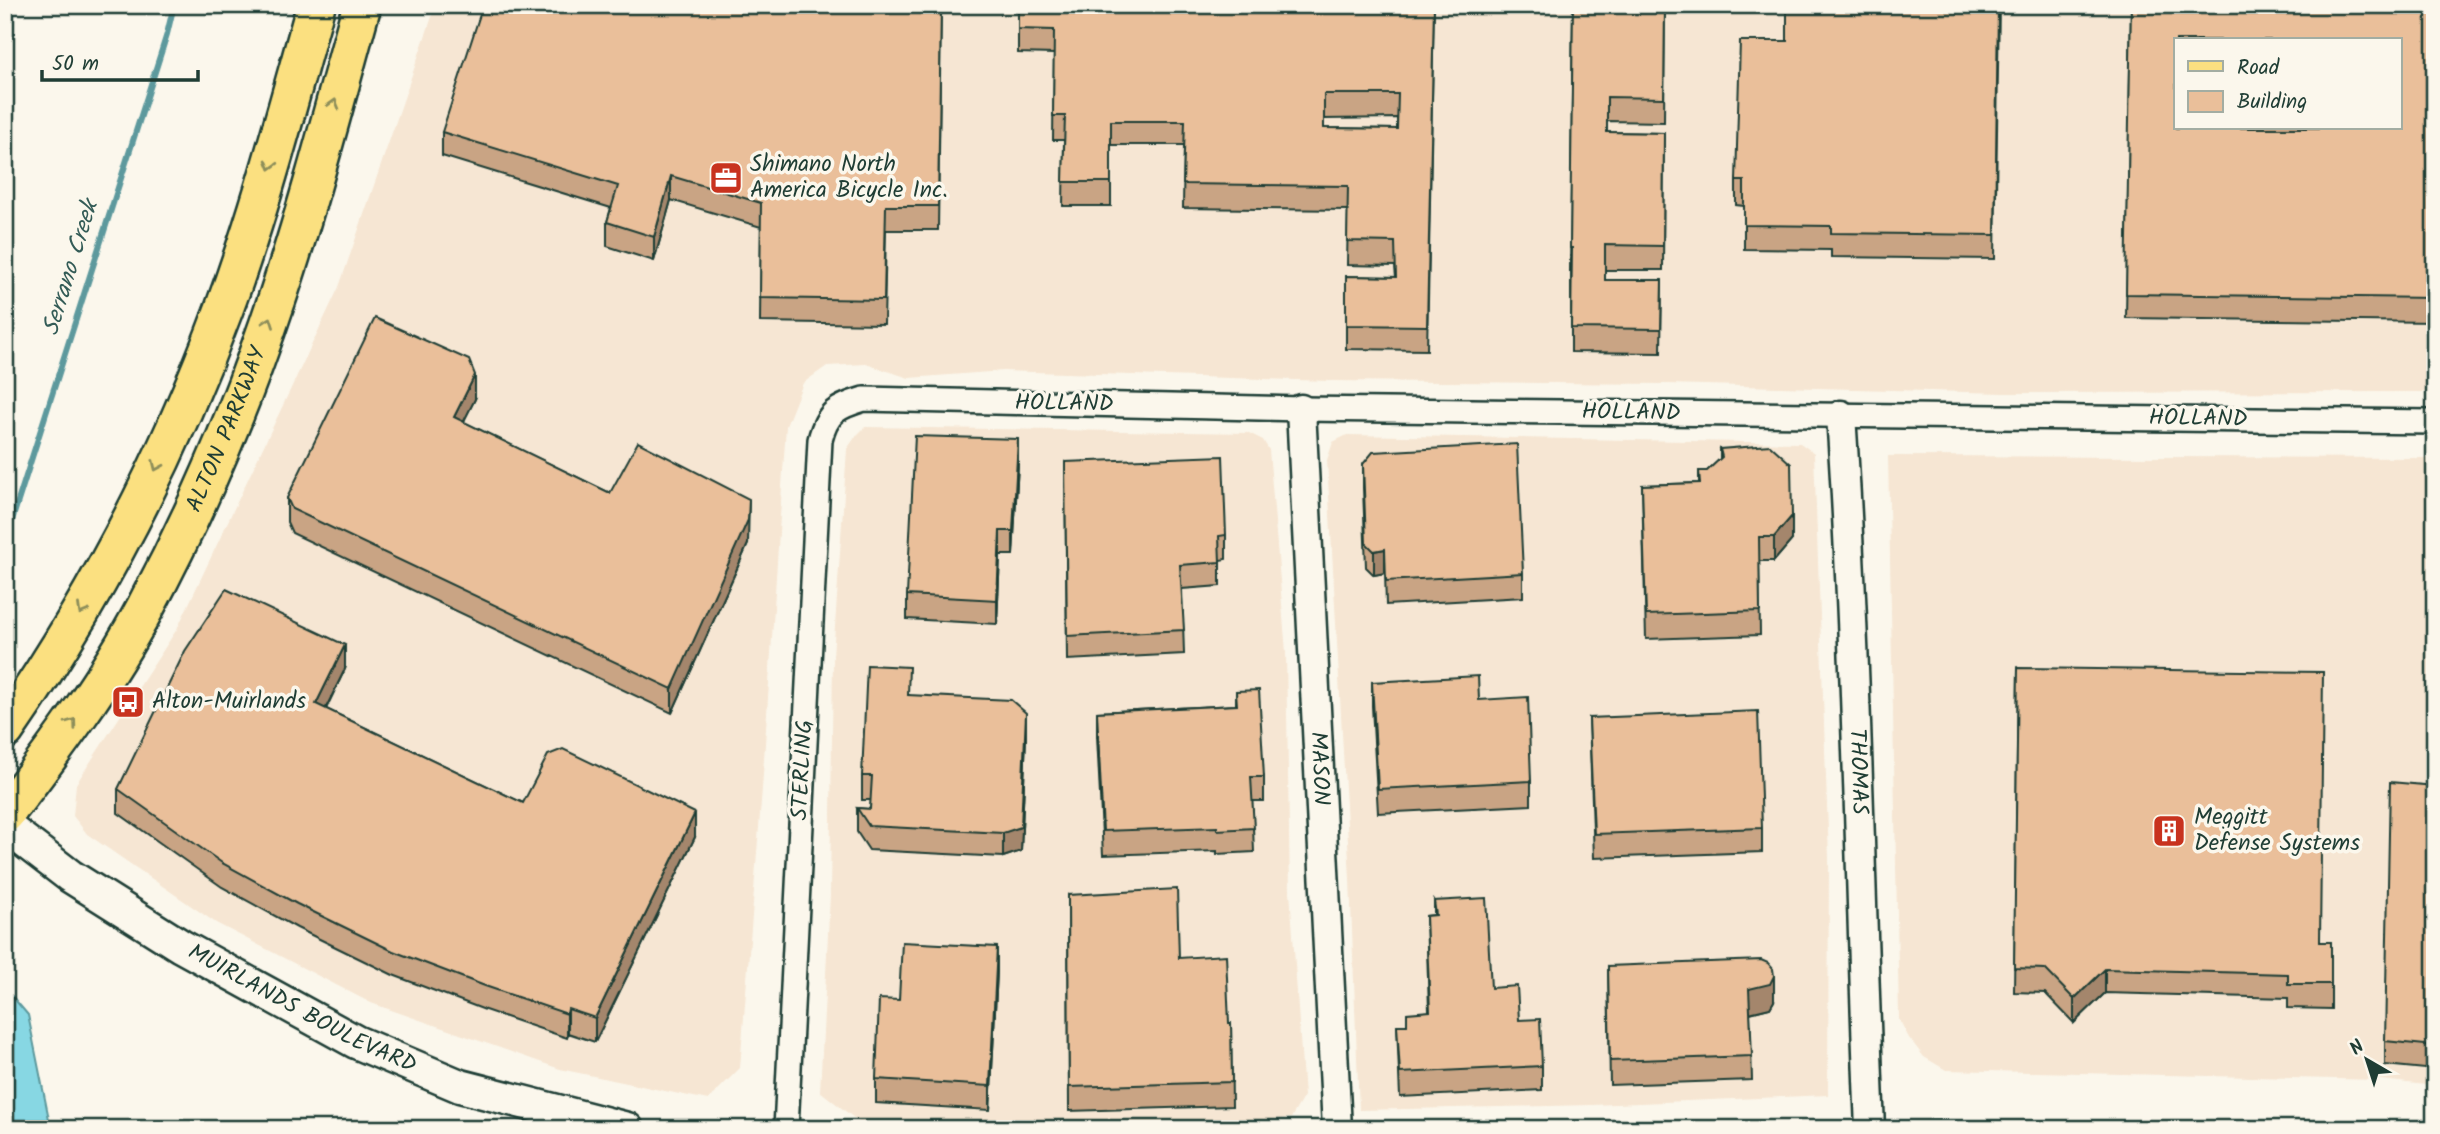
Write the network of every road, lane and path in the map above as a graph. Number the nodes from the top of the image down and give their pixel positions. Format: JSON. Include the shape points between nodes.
{"nodes":[{"id":1,"x":316,"y":5,"type":"edge"},
{"id":2,"x":362,"y":5,"type":"edge"},
{"id":3,"x":1301,"y":409,"type":"junction"},
{"id":4,"x":832,"y":413,"type":"joint"},
{"id":5,"x":1841,"y":415,"type":"junction"},
{"id":6,"x":2435,"y":422,"type":"edge"},
{"id":7,"x":50,"y":663,"type":"junction"},
{"id":8,"x":5,"y":694,"type":"edge"},
{"id":9,"x":5,"y":730,"type":"edge"},
{"id":10,"x":5,"y":814,"type":"edge"},
{"id":11,"x":5,"y":826,"type":"edge"},
{"id":12,"x":627,"y":1129,"type":"edge"},
{"id":13,"x":786,"y":1129,"type":"edge"},
{"id":14,"x":1337,"y":1129,"type":"edge"},
{"id":15,"x":1870,"y":1129,"type":"edge"}],
"edges":[{"from":1,"to":7,"type":"main road","name":"ALTON PARKWAY","one_way":true,"via":[[224,310],[130,523]]},
{"from":10,"to":2,"type":"main road","name":"ALTON PARKWAY","one_way":true,"via":[[117,658],[203,488],[278,298]]},
{"from":3,"to":4,"type":"street","name":"HOLLAND","via":[[864,399]]},
{"from":3,"to":5,"type":"street","name":"HOLLAND"},
{"from":3,"to":14,"type":"street","name":"MASON"},
{"from":4,"to":13,"type":"street","name":"STERLING","via":[[820,440]]},
{"from":5,"to":6,"type":"street","name":"HOLLAND"},
{"from":5,"to":15,"type":"street","name":"THOMAS","via":[[1853,603]]},
{"from":7,"to":8,"type":"main road"},
{"from":7,"to":9,"type":"main road","name":"ALTON PARKWAY"},
{"from":11,"to":12,"type":"main road","name":"MUIRLANDS BOULEVARD","via":[[70,876],[180,946],[356,1042],[460,1086]]}]}
